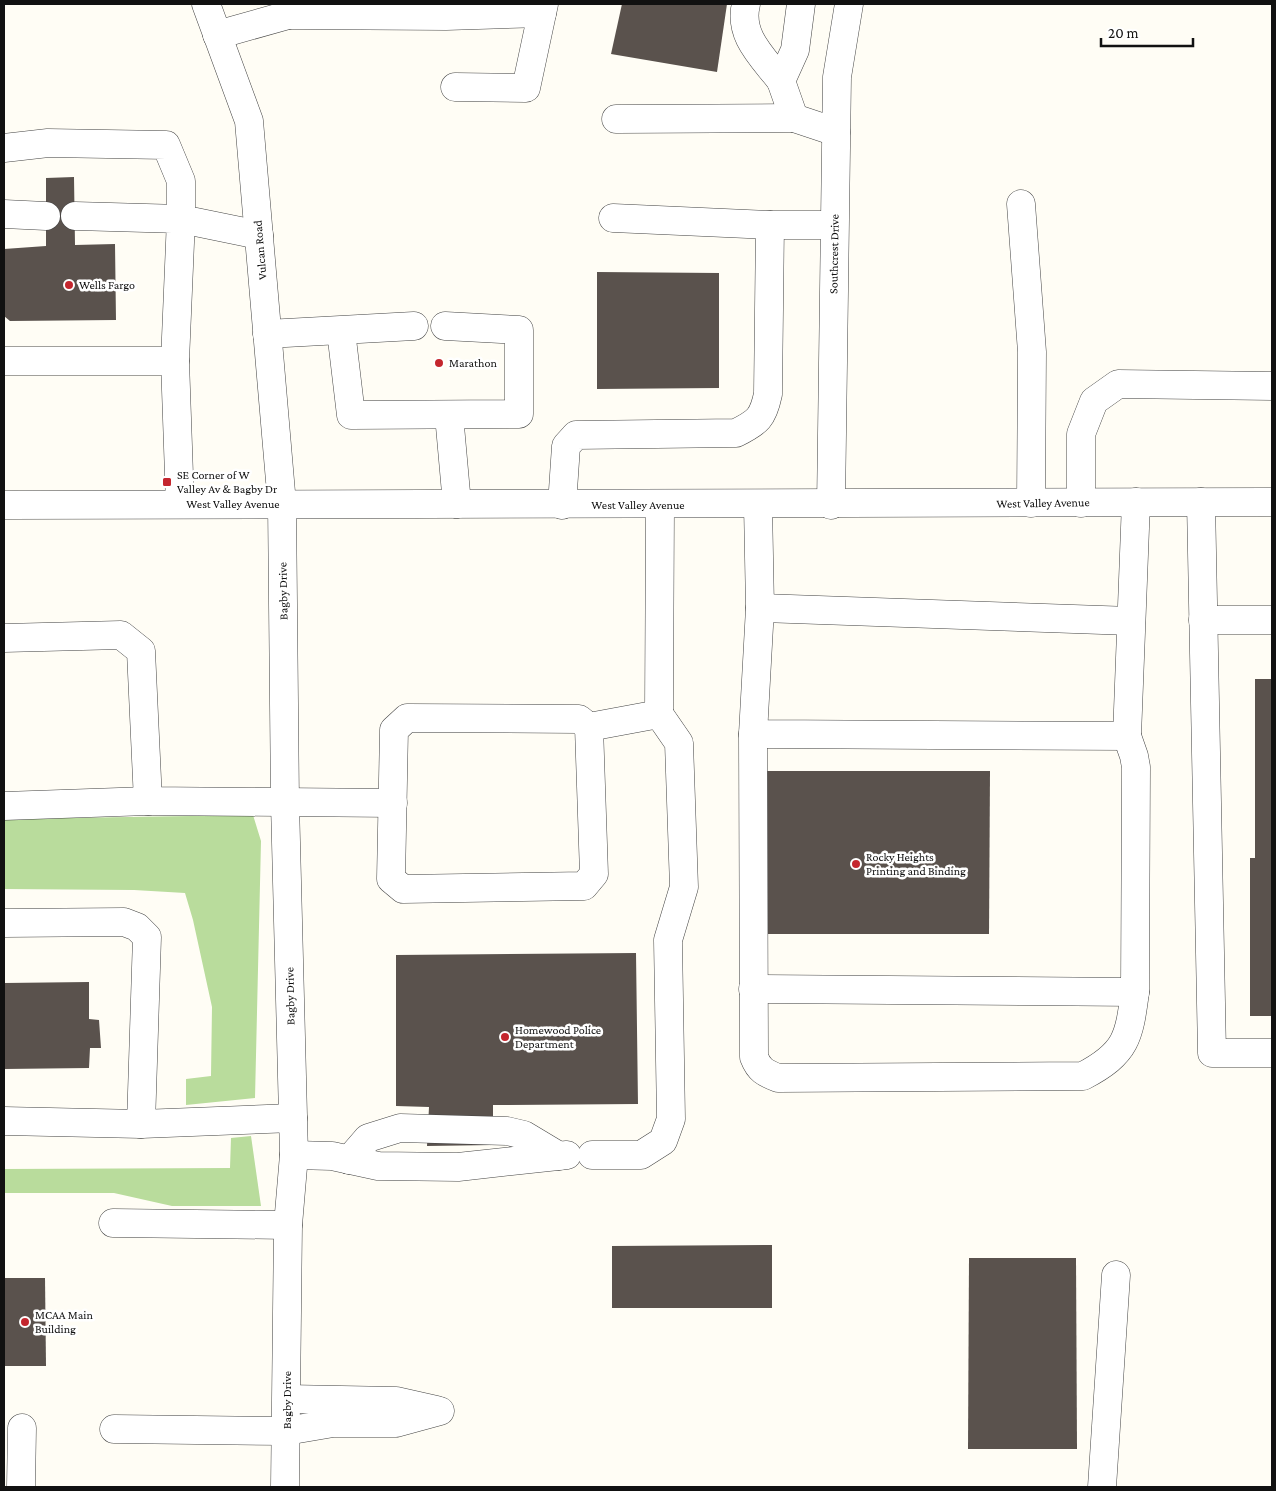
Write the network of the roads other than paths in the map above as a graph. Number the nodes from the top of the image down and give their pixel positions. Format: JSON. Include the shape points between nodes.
{"nodes":[{"id":1,"x":206,"y":4,"type":"edge"},
{"id":2,"x":746,"y":4,"type":"edge"},
{"id":3,"x":801,"y":4,"type":"edge"},
{"id":4,"x":849,"y":4,"type":"edge"},
{"id":5,"x":543,"y":8,"type":"edge"},
{"id":6,"x":290,"y":9,"type":"edge"},
{"id":7,"x":217,"y":35,"type":"junction"},
{"id":8,"x":781,"y":80,"type":"junction"},
{"id":9,"x":455,"y":87,"type":"dead end"},
{"id":10,"x":794,"y":118,"type":"junction"},
{"id":11,"x":616,"y":119,"type":"dead end"},
{"id":12,"x":836,"y":132,"type":"junction"},
{"id":13,"x":4,"y":148,"type":"edge"},
{"id":14,"x":1021,"y":204,"type":"dead end"},
{"id":15,"x":4,"y":214,"type":"edge"},
{"id":16,"x":46,"y":216,"type":"dead end"},
{"id":17,"x":74,"y":216,"type":"dead end"},
{"id":18,"x":613,"y":218,"type":"dead end"},
{"id":19,"x":181,"y":219,"type":"junction"},
{"id":20,"x":770,"y":225,"type":"junction"},
{"id":21,"x":834,"y":225,"type":"junction"},
{"id":22,"x":259,"y":235,"type":"junction"},
{"id":23,"x":414,"y":326,"type":"dead end"},
{"id":24,"x":445,"y":326,"type":"dead end"},
{"id":25,"x":341,"y":331,"type":"junction"},
{"id":26,"x":267,"y":334,"type":"junction"},
{"id":27,"x":4,"y":361,"type":"edge"},
{"id":28,"x":175,"y":361,"type":"junction"},
{"id":29,"x":1272,"y":386,"type":"edge"},
{"id":30,"x":449,"y":415,"type":"junction"},
{"id":31,"x":1081,"y":502,"type":"junction"},
{"id":32,"x":1136,"y":502,"type":"junction"},
{"id":33,"x":1201,"y":502,"type":"junction"},
{"id":34,"x":1272,"y":502,"type":"edge"},
{"id":35,"x":1031,"y":503,"type":"junction"},
{"id":36,"x":180,"y":504,"type":"junction"},
{"id":37,"x":282,"y":504,"type":"junction"},
{"id":38,"x":457,"y":504,"type":"junction"},
{"id":39,"x":758,"y":504,"type":"junction"},
{"id":40,"x":4,"y":505,"type":"edge"},
{"id":41,"x":562,"y":505,"type":"junction"},
{"id":42,"x":660,"y":505,"type":"junction"},
{"id":43,"x":831,"y":505,"type":"junction"},
{"id":44,"x":760,"y":608,"type":"junction"},
{"id":45,"x":1203,"y":620,"type":"junction"},
{"id":46,"x":1272,"y":620,"type":"edge"},
{"id":47,"x":1132,"y":621,"type":"junction"},
{"id":48,"x":4,"y":638,"type":"edge"},
{"id":49,"x":660,"y":714,"type":"junction"},
{"id":50,"x":590,"y":726,"type":"junction"},
{"id":51,"x":753,"y":734,"type":"junction"},
{"id":52,"x":1126,"y":736,"type":"junction"},
{"id":53,"x":148,"y":801,"type":"junction"},
{"id":54,"x":286,"y":803,"type":"junction"},
{"id":55,"x":392,"y":803,"type":"junction"},
{"id":56,"x":4,"y":806,"type":"edge"},
{"id":57,"x":4,"y":923,"type":"edge"},
{"id":58,"x":752,"y":989,"type":"junction"},
{"id":59,"x":1134,"y":992,"type":"junction"},
{"id":60,"x":1272,"y":1053,"type":"edge"},
{"id":61,"x":293,"y":1118,"type":"junction"},
{"id":62,"x":4,"y":1121,"type":"edge"},
{"id":63,"x":141,"y":1124,"type":"junction"},
{"id":64,"x":294,"y":1155,"type":"junction"},
{"id":65,"x":573,"y":1155,"type":"junction"},
{"id":66,"x":349,"y":1160,"type":"junction"},
{"id":67,"x":113,"y":1223,"type":"dead end"},
{"id":68,"x":288,"y":1225,"type":"junction"},
{"id":69,"x":1116,"y":1275,"type":"dead end"},
{"id":70,"x":287,"y":1399,"type":"junction"},
{"id":71,"x":22,"y":1428,"type":"dead end"},
{"id":72,"x":114,"y":1429,"type":"dead end"},
{"id":73,"x":286,"y":1431,"type":"junction"},
{"id":74,"x":21,"y":1487,"type":"edge"},
{"id":75,"x":286,"y":1487,"type":"edge"},
{"id":76,"x":1102,"y":1487,"type":"edge"}],
"edges":[{"from":1,"to":7,"type":"street","name":"Vulcan Road"},
{"from":2,"to":8,"type":"street","via":[[744,25],[751,42]]},
{"from":3,"to":8,"type":"street","via":[[795,50]]},
{"from":4,"to":12,"type":"street","name":"Southcrest Drive","via":[[837,77]]},
{"from":5,"to":6,"type":"street","via":[[446,16]]},
{"from":5,"to":9,"type":"street","via":[[526,88]]},
{"from":6,"to":7,"type":"street"},
{"from":7,"to":22,"type":"street","name":"Vulcan Road","via":[[249,121]]},
{"from":8,"to":10,"type":"street"},
{"from":10,"to":11,"type":"street"},
{"from":10,"to":12,"type":"street"},
{"from":12,"to":21,"type":"street","name":"Southcrest Drive"},
{"from":13,"to":19,"type":"street","via":[[48,143],[166,145],[181,181]]},
{"from":14,"to":35,"type":"street","via":[[1032,352]]},
{"from":15,"to":16,"type":"street"},
{"from":17,"to":19,"type":"street"},
{"from":18,"to":20,"type":"street"},
{"from":19,"to":22,"type":"street"},
{"from":19,"to":28,"type":"street"},
{"from":20,"to":21,"type":"street"},
{"from":20,"to":41,"type":"street","via":[[768,394],[764,413],[754,424],[736,433],[576,435],[566,446]]},
{"from":21,"to":43,"type":"street","name":"Southcrest Drive"},
{"from":22,"to":26,"type":"street","name":"Vulcan Road"},
{"from":23,"to":25,"type":"street"},
{"from":24,"to":30,"type":"street","via":[[519,330],[519,414]]},
{"from":25,"to":26,"type":"street"},
{"from":25,"to":30,"type":"street","via":[[351,415]]},
{"from":26,"to":37,"type":"street","name":"Vulcan Road"},
{"from":27,"to":28,"type":"street"},
{"from":28,"to":36,"type":"street"},
{"from":29,"to":31,"type":"street","via":[[1118,384],[1094,401],[1081,434]]},
{"from":30,"to":38,"type":"street"},
{"from":31,"to":32,"type":"street","name":"West Valley Avenue"},
{"from":31,"to":35,"type":"street","name":"West Valley Avenue"},
{"from":32,"to":33,"type":"street","name":"West Valley Avenue"},
{"from":32,"to":47,"type":"street"},
{"from":33,"to":34,"type":"street","name":"West Valley Avenue"},
{"from":33,"to":45,"type":"street"},
{"from":35,"to":43,"type":"street","name":"West Valley Avenue"},
{"from":36,"to":37,"type":"street","name":"West Valley Avenue"},
{"from":36,"to":40,"type":"street","name":"West Valley Avenue"},
{"from":37,"to":38,"type":"street","name":"West Valley Avenue"},
{"from":37,"to":54,"type":"street","name":"Bagby Drive"},
{"from":38,"to":41,"type":"street","name":"West Valley Avenue"},
{"from":39,"to":42,"type":"street","name":"West Valley Avenue"},
{"from":39,"to":43,"type":"street","name":"West Valley Avenue"},
{"from":39,"to":44,"type":"street"},
{"from":41,"to":42,"type":"street","name":"West Valley Avenue"},
{"from":42,"to":49,"type":"street"},
{"from":44,"to":47,"type":"street"},
{"from":44,"to":51,"type":"street"},
{"from":45,"to":46,"type":"street"},
{"from":45,"to":60,"type":"street","via":[[1212,1053]]},
{"from":47,"to":52,"type":"street"},
{"from":48,"to":53,"type":"street","via":[[121,635],[141,651]]},
{"from":49,"to":50,"type":"street"},
{"from":49,"to":65,"type":"street","via":[[679,743],[684,887],[668,940],[671,1119],[663,1141],[641,1155]]},
{"from":50,"to":55,"type":"street","via":[[579,719],[407,718],[394,730]]},
{"from":50,"to":55,"type":"street","via":[[594,874],[584,886],[404,889],[391,879]]},
{"from":51,"to":52,"type":"street"},
{"from":51,"to":58,"type":"street"},
{"from":52,"to":59,"type":"street","via":[[1136,767]]},
{"from":53,"to":54,"type":"street"},
{"from":53,"to":56,"type":"street"},
{"from":54,"to":55,"type":"street"},
{"from":54,"to":61,"type":"street","name":"Bagby Drive"},
{"from":57,"to":63,"type":"street","via":[[124,922],[137,927],[148,937]]},
{"from":58,"to":59,"type":"street"},
{"from":58,"to":59,"type":"street","via":[[754,1057],[764,1073],[778,1078],[1083,1076],[1109,1061],[1122,1045],[1130,1030]]},
{"from":61,"to":63,"type":"street"},
{"from":61,"to":64,"type":"street","name":"Bagby Drive"},
{"from":62,"to":63,"type":"street"},
{"from":64,"to":66,"type":"street"},
{"from":64,"to":68,"type":"street","name":"Bagby Drive"},
{"from":65,"to":66,"type":"street","via":[[458,1167],[378,1166]]},
{"from":65,"to":66,"type":"street","via":[[507,1131],[400,1128],[368,1138]]},
{"from":67,"to":68,"type":"street"},
{"from":68,"to":70,"type":"street","name":"Bagby Drive"},
{"from":69,"to":76,"type":"street"},
{"from":70,"to":73,"type":"street","name":"Bagby Drive"},
{"from":70,"to":73,"type":"street","via":[[396,1401],[440,1411],[396,1423],[333,1423]]},
{"from":71,"to":74,"type":"street"},
{"from":72,"to":73,"type":"street"},
{"from":73,"to":75,"type":"street","name":"Bagby Drive"}]}
